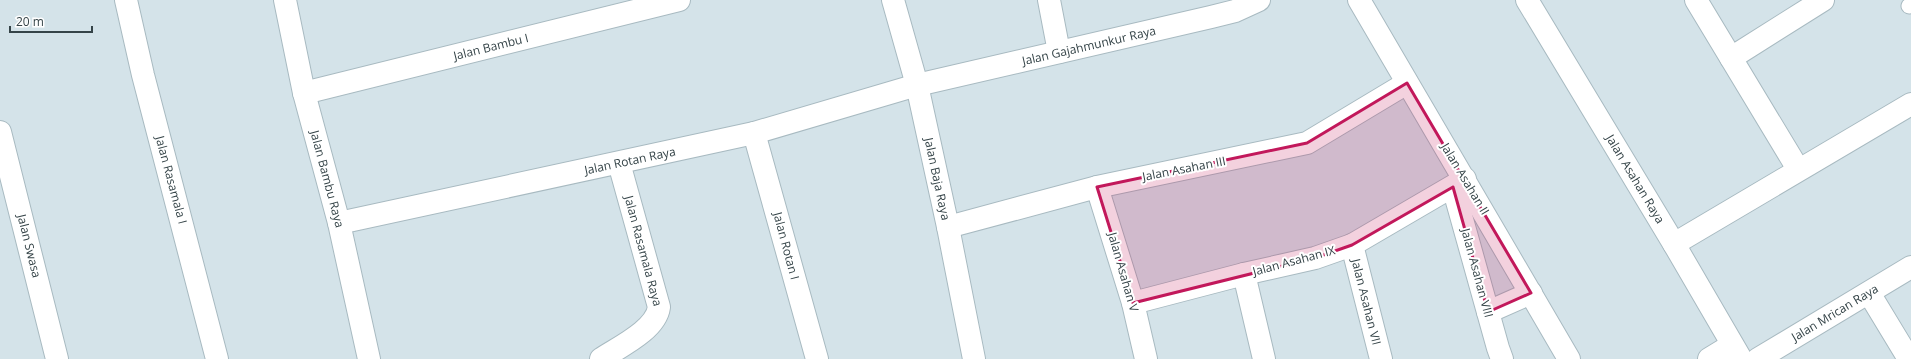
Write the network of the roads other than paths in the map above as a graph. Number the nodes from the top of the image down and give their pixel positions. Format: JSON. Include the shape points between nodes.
{"nodes":[{"id":1,"x":126,"y":0,"type":"edge"},
{"id":2,"x":285,"y":0,"type":"edge"},
{"id":3,"x":679,"y":0,"type":"edge"},
{"id":4,"x":893,"y":0,"type":"edge"},
{"id":5,"x":1049,"y":0,"type":"edge"},
{"id":6,"x":1258,"y":0,"type":"edge"},
{"id":7,"x":1359,"y":0,"type":"edge"},
{"id":8,"x":1526,"y":0,"type":"edge"},
{"id":9,"x":1696,"y":0,"type":"edge"},
{"id":10,"x":1824,"y":0,"type":"edge"},
{"id":11,"x":1059,"y":52,"type":"junction"},
{"id":12,"x":1731,"y":58,"type":"junction"},
{"id":13,"x":1407,"y":83,"type":"junction"},
{"id":14,"x":917,"y":85,"type":"junction"},
{"id":15,"x":304,"y":93,"type":"junction"},
{"id":16,"x":1911,"y":104,"type":"edge"},
{"id":17,"x":0,"y":132,"type":"edge"},
{"id":18,"x":754,"y":134,"type":"junction"},
{"id":19,"x":619,"y":163,"type":"junction"},
{"id":20,"x":1798,"y":169,"type":"junction"},
{"id":21,"x":1459,"y":183,"type":"junction"},
{"id":22,"x":1097,"y":187,"type":"junction"},
{"id":23,"x":339,"y":223,"type":"junction"},
{"id":24,"x":948,"y":226,"type":"junction"},
{"id":25,"x":1674,"y":244,"type":"junction"},
{"id":26,"x":1352,"y":245,"type":"junction"},
{"id":27,"x":1911,"y":267,"type":"edge"},
{"id":28,"x":1244,"y":274,"type":"junction"},
{"id":29,"x":1531,"y":292,"type":"junction"},
{"id":30,"x":1870,"y":293,"type":"junction"},
{"id":31,"x":1133,"y":303,"type":"junction"},
{"id":32,"x":1488,"y":312,"type":"junction"},
{"id":33,"x":1737,"y":352,"type":"edge"},
{"id":34,"x":57,"y":359,"type":"edge"},
{"id":35,"x":218,"y":359,"type":"edge"},
{"id":36,"x":369,"y":359,"type":"edge"},
{"id":37,"x":601,"y":359,"type":"edge"},
{"id":38,"x":817,"y":359,"type":"edge"},
{"id":39,"x":974,"y":359,"type":"edge"},
{"id":40,"x":1146,"y":359,"type":"edge"},
{"id":41,"x":1264,"y":359,"type":"edge"},
{"id":42,"x":1381,"y":359,"type":"edge"},
{"id":43,"x":1502,"y":359,"type":"edge"},
{"id":44,"x":1569,"y":359,"type":"edge"},
{"id":45,"x":1710,"y":359,"type":"edge"},
{"id":46,"x":1758,"y":359,"type":"edge"},
{"id":47,"x":1909,"y":359,"type":"edge"}],
"edges":[{"from":1,"to":35,"type":"street","name":"Jalan Rasamala I","via":[[143,75]]},
{"from":2,"to":15,"type":"street","name":"Jalan Bambu Raya"},
{"from":3,"to":15,"type":"street","name":"Jalan Bambu I"},
{"from":4,"to":14,"type":"street","name":"Jalan Baja Raya"},
{"from":5,"to":11,"type":"street"},
{"from":6,"to":11,"type":"street","name":"Jalan Gajahmunkur Raya","via":[[1235,11]]},
{"from":7,"to":13,"type":"street","name":"Jalan Asahan II"},
{"from":8,"to":25,"type":"street","name":"Jalan Asahan Raya"},
{"from":9,"to":12,"type":"street"},
{"from":10,"to":12,"type":"street"},
{"from":11,"to":14,"type":"street","name":"Jalan Gajahmunkur Raya"},
{"from":12,"to":20,"type":"street"},
{"from":13,"to":21,"type":"street","name":"Jalan Asahan II"},
{"from":13,"to":22,"type":"street","name":"Jalan Asahan III","via":[[1307,143]]},
{"from":14,"to":18,"type":"street","name":"Jalan Rotan Raya"},
{"from":14,"to":24,"type":"street","name":"Jalan Baja Raya"},
{"from":15,"to":23,"type":"street","name":"Jalan Bambu Raya"},
{"from":16,"to":20,"type":"street"},
{"from":17,"to":34,"type":"street","name":"Jalan Swasa"},
{"from":18,"to":19,"type":"street","name":"Jalan Rotan Raya"},
{"from":18,"to":38,"type":"street","name":"Jalan Rotan I"},
{"from":19,"to":23,"type":"street","name":"Jalan Rotan Raya"},
{"from":19,"to":37,"type":"street","name":"Jalan Rasamala Raya","via":[[659,307],[658,314],[641,333]]},
{"from":20,"to":25,"type":"street"},
{"from":21,"to":26,"type":"street","name":"Jalan Asahan IX"},
{"from":21,"to":29,"type":"street","name":"Jalan Asahan II"},
{"from":21,"to":32,"type":"street","name":"Jalan Asahan VIII"},
{"from":22,"to":24,"type":"street","name":"Jalan Asahan III"},
{"from":22,"to":31,"type":"street","name":"Jalan Asahan V"},
{"from":23,"to":36,"type":"street","name":"Jalan Bambu Raya"},
{"from":24,"to":39,"type":"street","name":"Jalan Baja Raya"},
{"from":25,"to":33,"type":"street","name":"Jalan Asahan Raya"},
{"from":26,"to":28,"type":"street","name":"Jalan Asahan IX","via":[[1315,258]]},
{"from":26,"to":42,"type":"street","name":"Jalan Asahan VII"},
{"from":27,"to":30,"type":"street","name":"Jalan Mrican Raya"},
{"from":28,"to":31,"type":"street","name":"Jalan Asahan IX"},
{"from":28,"to":41,"type":"street"},
{"from":29,"to":32,"type":"street"},
{"from":29,"to":44,"type":"street","name":"Jalan Asahan II"},
{"from":30,"to":46,"type":"street","name":"Jalan Mrican Raya"},
{"from":30,"to":47,"type":"street"},
{"from":31,"to":40,"type":"street","name":"Jalan Asahan V"},
{"from":32,"to":43,"type":"street","name":"Jalan Asahan VIII"},
{"from":33,"to":45,"type":"street"}]}
